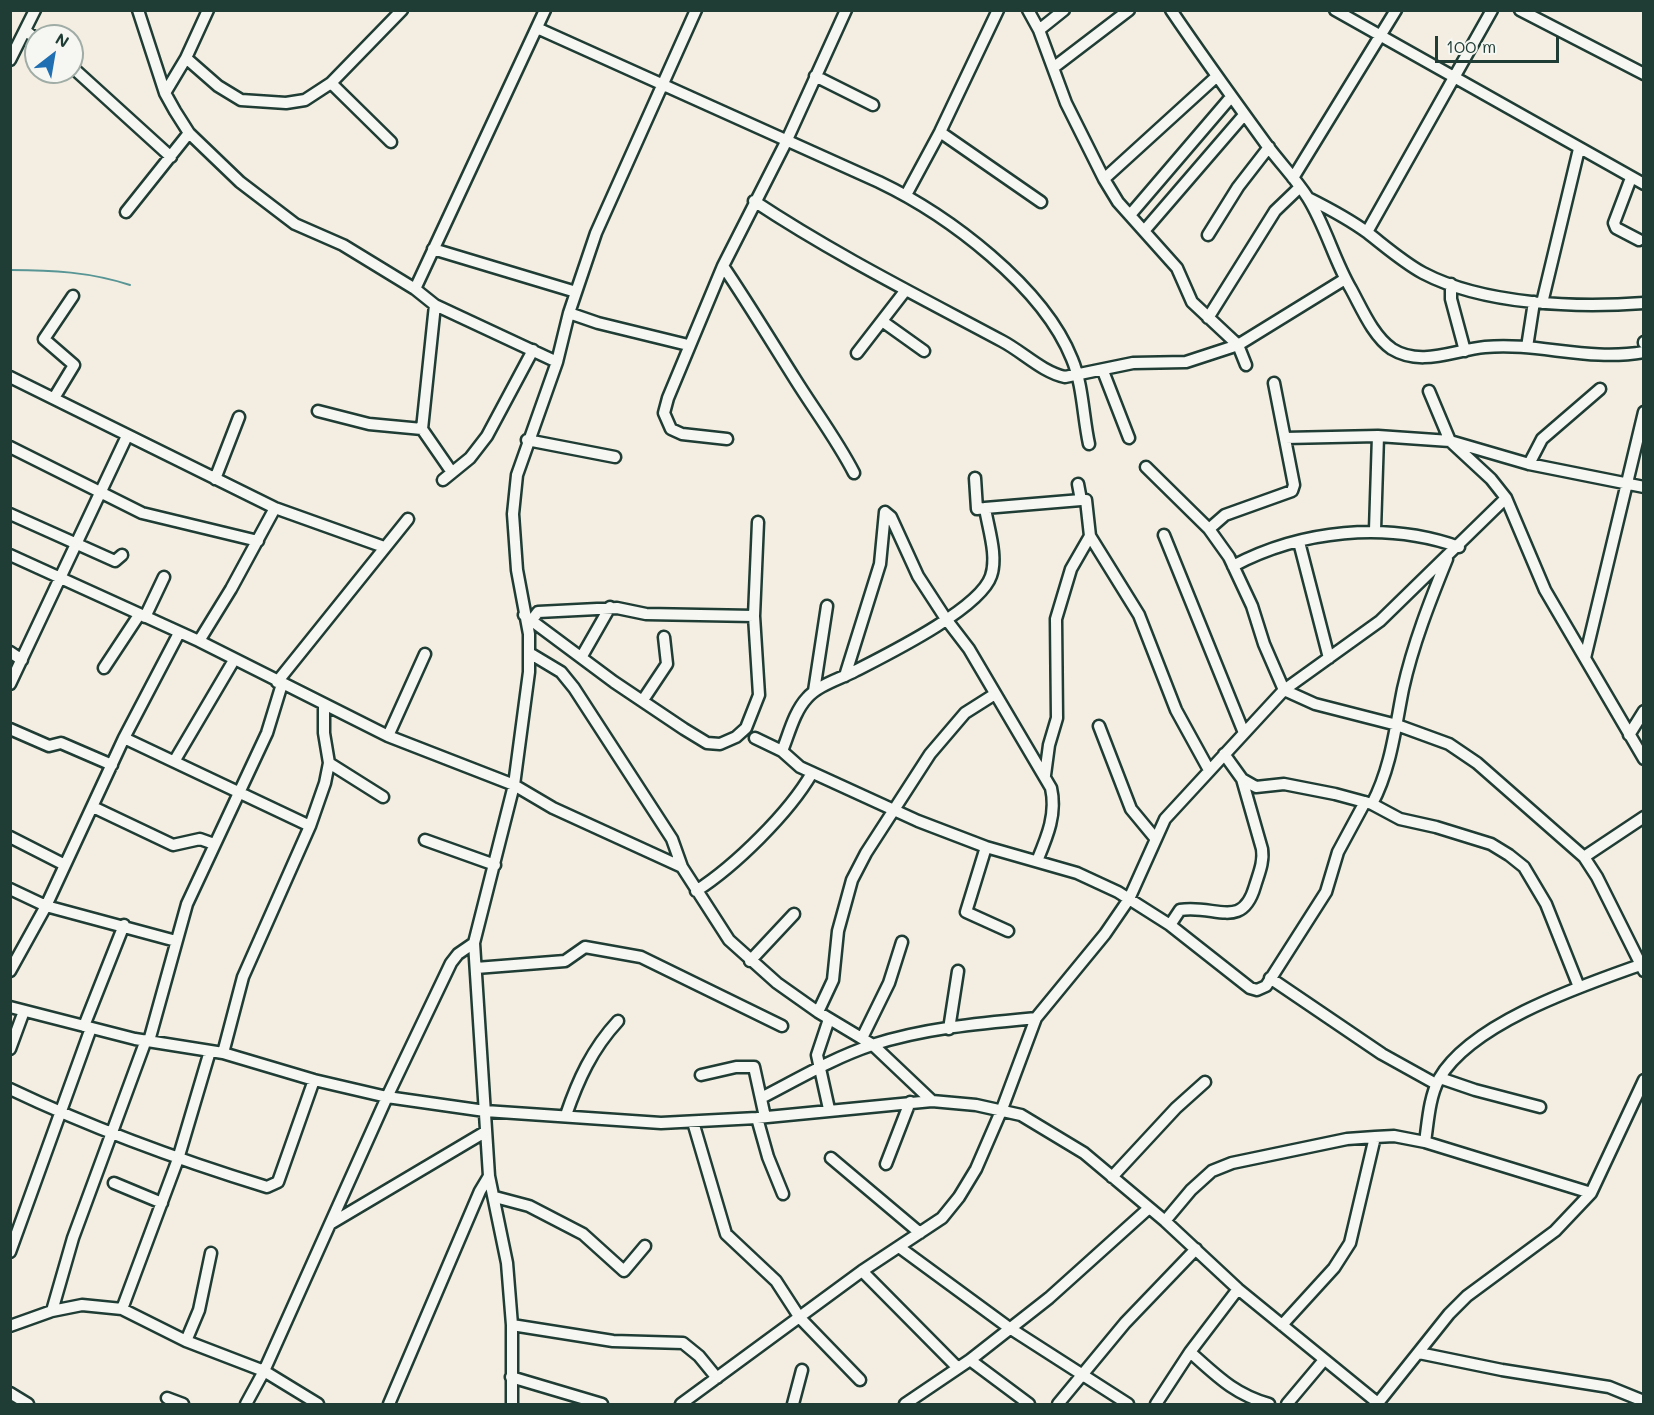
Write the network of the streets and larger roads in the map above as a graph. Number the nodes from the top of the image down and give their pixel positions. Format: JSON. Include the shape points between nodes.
{"nodes":[{"id":1,"x":35,"y":10,"type":"edge"},
{"id":2,"x":138,"y":10,"type":"edge"},
{"id":3,"x":208,"y":10,"type":"edge"},
{"id":4,"x":402,"y":10,"type":"edge"},
{"id":5,"x":545,"y":10,"type":"edge"},
{"id":6,"x":696,"y":10,"type":"edge"},
{"id":7,"x":846,"y":10,"type":"edge"},
{"id":8,"x":998,"y":10,"type":"edge"},
{"id":9,"x":1028,"y":10,"type":"edge"},
{"id":10,"x":1064,"y":10,"type":"edge"},
{"id":11,"x":1129,"y":10,"type":"edge"},
{"id":12,"x":1171,"y":10,"type":"edge"},
{"id":13,"x":1335,"y":10,"type":"edge"},
{"id":14,"x":1396,"y":10,"type":"edge"},
{"id":15,"x":1492,"y":10,"type":"edge"},
{"id":16,"x":1520,"y":10,"type":"edge"},
{"id":17,"x":28,"y":24,"type":"edge"},
{"id":18,"x":537,"y":28,"type":"junction"},
{"id":19,"x":1039,"y":30,"type":"junction"},
{"id":20,"x":24,"y":32,"type":"edge"},
{"id":21,"x":1379,"y":37,"type":"junction"},
{"id":22,"x":186,"y":58,"type":"junction"},
{"id":23,"x":10,"y":60,"type":"edge"},
{"id":24,"x":1053,"y":68,"type":"junction"},
{"id":25,"x":1644,"y":74,"type":"edge"},
{"id":26,"x":815,"y":76,"type":"junction"},
{"id":27,"x":1454,"y":76,"type":"junction"},
{"id":28,"x":1216,"y":77,"type":"junction"},
{"id":29,"x":84,"y":78,"type":"edge"},
{"id":30,"x":331,"y":82,"type":"junction"},
{"id":31,"x":661,"y":84,"type":"junction"},
{"id":32,"x":165,"y":93,"type":"junction"},
{"id":33,"x":1231,"y":97,"type":"junction"},
{"id":34,"x":873,"y":105,"type":"dead end"},
{"id":35,"x":1244,"y":115,"type":"junction"},
{"id":36,"x":940,"y":132,"type":"junction"},
{"id":37,"x":189,"y":133,"type":"junction"},
{"id":38,"x":391,"y":142,"type":"dead end"},
{"id":39,"x":786,"y":142,"type":"junction"},
{"id":40,"x":1269,"y":147,"type":"junction"},
{"id":41,"x":1579,"y":149,"type":"junction"},
{"id":42,"x":171,"y":157,"type":"junction"},
{"id":43,"x":1631,"y":178,"type":"junction"},
{"id":44,"x":1104,"y":179,"type":"junction"},
{"id":45,"x":1296,"y":182,"type":"junction"},
{"id":46,"x":1644,"y":184,"type":"edge"},
{"id":47,"x":906,"y":195,"type":"junction"},
{"id":48,"x":1308,"y":198,"type":"junction"},
{"id":49,"x":754,"y":201,"type":"junction"},
{"id":50,"x":1041,"y":202,"type":"dead end"},
{"id":51,"x":126,"y":212,"type":"dead end"},
{"id":52,"x":1130,"y":215,"type":"junction"},
{"id":53,"x":1144,"y":231,"type":"junction"},
{"id":54,"x":1367,"y":232,"type":"junction"},
{"id":55,"x":1208,"y":235,"type":"dead end"},
{"id":56,"x":1639,"y":240,"type":"dead end"},
{"id":57,"x":433,"y":249,"type":"junction"},
{"id":58,"x":723,"y":266,"type":"junction"},
{"id":59,"x":1345,"y":279,"type":"junction"},
{"id":60,"x":1451,"y":284,"type":"junction"},
{"id":61,"x":415,"y":289,"type":"junction"},
{"id":62,"x":905,"y":291,"type":"junction"},
{"id":63,"x":576,"y":292,"type":"junction"},
{"id":64,"x":74,"y":296,"type":"dead end"},
{"id":65,"x":1538,"y":302,"type":"junction"},
{"id":66,"x":1644,"y":303,"type":"edge"},
{"id":67,"x":435,"y":305,"type":"junction"},
{"id":68,"x":569,"y":313,"type":"junction"},
{"id":69,"x":1209,"y":318,"type":"junction"},
{"id":70,"x":882,"y":321,"type":"junction"},
{"id":71,"x":688,"y":345,"type":"junction"},
{"id":72,"x":1238,"y":345,"type":"junction"},
{"id":73,"x":1527,"y":348,"type":"junction"},
{"id":74,"x":533,"y":350,"type":"junction"},
{"id":75,"x":924,"y":351,"type":"dead end"},
{"id":76,"x":1465,"y":351,"type":"junction"},
{"id":77,"x":857,"y":352,"type":"dead end"},
{"id":78,"x":1644,"y":352,"type":"edge"},
{"id":79,"x":557,"y":362,"type":"junction"},
{"id":80,"x":1246,"y":365,"type":"dead end"},
{"id":81,"x":1103,"y":371,"type":"junction"},
{"id":82,"x":1076,"y":376,"type":"junction"},
{"id":83,"x":10,"y":377,"type":"edge"},
{"id":84,"x":1274,"y":383,"type":"dead end"},
{"id":85,"x":1600,"y":389,"type":"dead end"},
{"id":86,"x":1429,"y":391,"type":"dead end"},
{"id":87,"x":54,"y":398,"type":"junction"},
{"id":88,"x":318,"y":411,"type":"dead end"},
{"id":89,"x":1644,"y":412,"type":"edge"},
{"id":90,"x":238,"y":417,"type":"dead end"},
{"id":91,"x":422,"y":429,"type":"junction"},
{"id":92,"x":127,"y":436,"type":"junction"},
{"id":93,"x":1378,"y":436,"type":"junction"},
{"id":94,"x":1129,"y":438,"type":"dead end"},
{"id":95,"x":1285,"y":438,"type":"junction"},
{"id":96,"x":727,"y":439,"type":"dead end"},
{"id":97,"x":527,"y":440,"type":"junction"},
{"id":98,"x":1450,"y":441,"type":"junction"},
{"id":99,"x":1089,"y":444,"type":"dead end"},
{"id":100,"x":10,"y":447,"type":"edge"},
{"id":101,"x":615,"y":457,"type":"dead end"},
{"id":102,"x":1529,"y":464,"type":"junction"},
{"id":103,"x":1146,"y":467,"type":"dead end"},
{"id":104,"x":854,"y":473,"type":"dead end"},
{"id":105,"x":975,"y":478,"type":"dead end"},
{"id":106,"x":215,"y":479,"type":"junction"},
{"id":107,"x":1078,"y":484,"type":"dead end"},
{"id":108,"x":1626,"y":484,"type":"junction"},
{"id":109,"x":1644,"y":487,"type":"edge"},
{"id":110,"x":101,"y":492,"type":"junction"},
{"id":111,"x":1506,"y":498,"type":"junction"},
{"id":112,"x":1081,"y":500,"type":"junction"},
{"id":113,"x":275,"y":508,"type":"junction"},
{"id":114,"x":985,"y":508,"type":"junction"},
{"id":115,"x":10,"y":514,"type":"edge"},
{"id":116,"x":408,"y":519,"type":"dead end"},
{"id":117,"x":758,"y":522,"type":"dead end"},
{"id":118,"x":1209,"y":529,"type":"junction"},
{"id":119,"x":1375,"y":530,"type":"junction"},
{"id":120,"x":1164,"y":535,"type":"dead end"},
{"id":121,"x":1090,"y":536,"type":"junction"},
{"id":122,"x":258,"y":541,"type":"junction"},
{"id":123,"x":1299,"y":542,"type":"junction"},
{"id":124,"x":76,"y":544,"type":"junction"},
{"id":125,"x":384,"y":547,"type":"junction"},
{"id":126,"x":1459,"y":547,"type":"junction"},
{"id":127,"x":10,"y":555,"type":"edge"},
{"id":128,"x":122,"y":555,"type":"dead end"},
{"id":129,"x":1448,"y":555,"type":"junction"},
{"id":130,"x":1233,"y":566,"type":"junction"},
{"id":131,"x":164,"y":577,"type":"dead end"},
{"id":132,"x":61,"y":578,"type":"junction"},
{"id":133,"x":827,"y":606,"type":"dead end"},
{"id":134,"x":610,"y":607,"type":"junction"},
{"id":135,"x":142,"y":616,"type":"junction"},
{"id":136,"x":754,"y":616,"type":"junction"},
{"id":137,"x":528,"y":617,"type":"junction"},
{"id":138,"x":946,"y":619,"type":"junction"},
{"id":139,"x":179,"y":633,"type":"junction"},
{"id":140,"x":664,"y":637,"type":"dead end"},
{"id":141,"x":199,"y":641,"type":"junction"},
{"id":142,"x":10,"y":652,"type":"edge"},
{"id":143,"x":425,"y":654,"type":"dead end"},
{"id":144,"x":531,"y":654,"type":"junction"},
{"id":145,"x":582,"y":657,"type":"junction"},
{"id":146,"x":1329,"y":658,"type":"junction"},
{"id":147,"x":1585,"y":658,"type":"junction"},
{"id":148,"x":22,"y":660,"type":"junction"},
{"id":149,"x":234,"y":660,"type":"junction"},
{"id":150,"x":104,"y":668,"type":"dead end"},
{"id":151,"x":845,"y":676,"type":"junction"},
{"id":152,"x":280,"y":683,"type":"junction"},
{"id":153,"x":10,"y":684,"type":"edge"},
{"id":154,"x":1284,"y":690,"type":"junction"},
{"id":155,"x":814,"y":691,"type":"junction"},
{"id":156,"x":995,"y":694,"type":"junction"},
{"id":157,"x":644,"y":700,"type":"junction"},
{"id":158,"x":324,"y":704,"type":"junction"},
{"id":159,"x":1644,"y":711,"type":"edge"},
{"id":160,"x":1397,"y":725,"type":"junction"},
{"id":161,"x":1099,"y":726,"type":"dead end"},
{"id":162,"x":10,"y":729,"type":"edge"},
{"id":163,"x":1244,"y":733,"type":"junction"},
{"id":164,"x":1629,"y":735,"type":"junction"},
{"id":165,"x":388,"y":736,"type":"junction"},
{"id":166,"x":124,"y":738,"type":"junction"},
{"id":167,"x":755,"y":738,"type":"dead end"},
{"id":168,"x":782,"y":751,"type":"junction"},
{"id":169,"x":1224,"y":754,"type":"junction"},
{"id":170,"x":1644,"y":759,"type":"edge"},
{"id":171,"x":175,"y":760,"type":"junction"},
{"id":172,"x":329,"y":762,"type":"junction"},
{"id":173,"x":112,"y":765,"type":"junction"},
{"id":174,"x":1209,"y":770,"type":"junction"},
{"id":175,"x":812,"y":773,"type":"junction"},
{"id":176,"x":1045,"y":775,"type":"junction"},
{"id":177,"x":1242,"y":780,"type":"junction"},
{"id":178,"x":514,"y":785,"type":"junction"},
{"id":179,"x":238,"y":793,"type":"junction"},
{"id":180,"x":383,"y":797,"type":"dead end"},
{"id":181,"x":1368,"y":803,"type":"junction"},
{"id":182,"x":93,"y":807,"type":"junction"},
{"id":183,"x":892,"y":809,"type":"junction"},
{"id":184,"x":1644,"y":817,"type":"edge"},
{"id":185,"x":310,"y":826,"type":"junction"},
{"id":186,"x":10,"y":837,"type":"edge"},
{"id":187,"x":1155,"y":838,"type":"junction"},
{"id":188,"x":425,"y":840,"type":"dead end"},
{"id":189,"x":214,"y":844,"type":"junction"},
{"id":190,"x":986,"y":847,"type":"junction"},
{"id":191,"x":1584,"y":857,"type":"junction"},
{"id":192,"x":1037,"y":861,"type":"junction"},
{"id":193,"x":65,"y":865,"type":"junction"},
{"id":194,"x":495,"y":865,"type":"junction"},
{"id":195,"x":682,"y":867,"type":"junction"},
{"id":196,"x":10,"y":889,"type":"edge"},
{"id":197,"x":696,"y":891,"type":"junction"},
{"id":198,"x":1129,"y":900,"type":"junction"},
{"id":199,"x":46,"y":906,"type":"junction"},
{"id":200,"x":794,"y":914,"type":"dead end"},
{"id":201,"x":124,"y":925,"type":"junction"},
{"id":202,"x":1170,"y":925,"type":"junction"},
{"id":203,"x":1008,"y":931,"type":"dead end"},
{"id":204,"x":176,"y":941,"type":"junction"},
{"id":205,"x":903,"y":942,"type":"dead end"},
{"id":206,"x":474,"y":943,"type":"junction"},
{"id":207,"x":750,"y":961,"type":"junction"},
{"id":208,"x":476,"y":968,"type":"junction"},
{"id":209,"x":1642,"y":968,"type":"edge"},
{"id":210,"x":10,"y":971,"type":"edge"},
{"id":211,"x":958,"y":971,"type":"dead end"},
{"id":212,"x":1270,"y":978,"type":"junction"},
{"id":213,"x":1579,"y":987,"type":"junction"},
{"id":214,"x":10,"y":1007,"type":"edge"},
{"id":215,"x":24,"y":1011,"type":"junction"},
{"id":216,"x":818,"y":1012,"type":"junction"},
{"id":217,"x":1035,"y":1018,"type":"junction"},
{"id":218,"x":830,"y":1019,"type":"junction"},
{"id":219,"x":618,"y":1021,"type":"dead end"},
{"id":220,"x":782,"y":1026,"type":"dead end"},
{"id":221,"x":87,"y":1027,"type":"junction"},
{"id":222,"x":949,"y":1029,"type":"junction"},
{"id":223,"x":862,"y":1038,"type":"junction"},
{"id":224,"x":147,"y":1041,"type":"junction"},
{"id":225,"x":873,"y":1045,"type":"junction"},
{"id":226,"x":10,"y":1049,"type":"edge"},
{"id":227,"x":210,"y":1051,"type":"junction"},
{"id":228,"x":223,"y":1053,"type":"junction"},
{"id":229,"x":819,"y":1067,"type":"junction"},
{"id":230,"x":701,"y":1075,"type":"dead end"},
{"id":231,"x":314,"y":1080,"type":"junction"},
{"id":232,"x":1644,"y":1080,"type":"edge"},
{"id":233,"x":1438,"y":1081,"type":"junction"},
{"id":234,"x":1205,"y":1082,"type":"dead end"},
{"id":235,"x":10,"y":1089,"type":"edge"},
{"id":236,"x":387,"y":1097,"type":"junction"},
{"id":237,"x":761,"y":1098,"type":"junction"},
{"id":238,"x":932,"y":1101,"type":"junction"},
{"id":239,"x":910,"y":1102,"type":"junction"},
{"id":240,"x":1540,"y":1107,"type":"dead end"},
{"id":241,"x":829,"y":1109,"type":"junction"},
{"id":242,"x":1002,"y":1109,"type":"junction"},
{"id":243,"x":485,"y":1111,"type":"junction"},
{"id":244,"x":60,"y":1113,"type":"junction"},
{"id":245,"x":566,"y":1115,"type":"junction"},
{"id":246,"x":761,"y":1117,"type":"junction"},
{"id":247,"x":693,"y":1122,"type":"junction"},
{"id":248,"x":485,"y":1132,"type":"junction"},
{"id":249,"x":112,"y":1134,"type":"junction"},
{"id":250,"x":1375,"y":1137,"type":"junction"},
{"id":251,"x":1425,"y":1142,"type":"junction"},
{"id":252,"x":831,"y":1158,"type":"dead end"},
{"id":253,"x":178,"y":1160,"type":"junction"},
{"id":254,"x":886,"y":1164,"type":"dead end"},
{"id":255,"x":489,"y":1176,"type":"junction"},
{"id":256,"x":1112,"y":1177,"type":"junction"},
{"id":257,"x":114,"y":1183,"type":"dead end"},
{"id":258,"x":1591,"y":1193,"type":"junction"},
{"id":259,"x":783,"y":1194,"type":"dead end"},
{"id":260,"x":495,"y":1197,"type":"junction"},
{"id":261,"x":162,"y":1203,"type":"junction"},
{"id":262,"x":1149,"y":1208,"type":"junction"},
{"id":263,"x":1166,"y":1221,"type":"junction"},
{"id":264,"x":330,"y":1224,"type":"junction"},
{"id":265,"x":920,"y":1233,"type":"junction"},
{"id":266,"x":645,"y":1246,"type":"dead end"},
{"id":267,"x":900,"y":1247,"type":"junction"},
{"id":268,"x":1196,"y":1249,"type":"junction"},
{"id":269,"x":10,"y":1252,"type":"edge"},
{"id":270,"x":211,"y":1253,"type":"dead end"},
{"id":271,"x":862,"y":1271,"type":"junction"},
{"id":272,"x":1238,"y":1288,"type":"junction"},
{"id":273,"x":122,"y":1309,"type":"junction"},
{"id":274,"x":52,"y":1311,"type":"junction"},
{"id":275,"x":800,"y":1318,"type":"junction"},
{"id":276,"x":512,"y":1325,"type":"junction"},
{"id":277,"x":1282,"y":1325,"type":"junction"},
{"id":278,"x":10,"y":1326,"type":"edge"},
{"id":279,"x":1008,"y":1327,"type":"junction"},
{"id":280,"x":186,"y":1341,"type":"junction"},
{"id":281,"x":1190,"y":1352,"type":"junction"},
{"id":282,"x":1419,"y":1353,"type":"junction"},
{"id":283,"x":969,"y":1360,"type":"junction"},
{"id":284,"x":1324,"y":1360,"type":"junction"},
{"id":285,"x":957,"y":1367,"type":"junction"},
{"id":286,"x":802,"y":1370,"type":"dead end"},
{"id":287,"x":264,"y":1371,"type":"junction"},
{"id":288,"x":1082,"y":1374,"type":"junction"},
{"id":289,"x":511,"y":1377,"type":"junction"},
{"id":290,"x":717,"y":1378,"type":"junction"},
{"id":291,"x":860,"y":1380,"type":"dead end"},
{"id":292,"x":10,"y":1393,"type":"edge"},
{"id":293,"x":167,"y":1398,"type":"dead end"},
{"id":294,"x":1642,"y":1401,"type":"edge"},
{"id":295,"x":910,"y":1403,"type":"edge"},
{"id":296,"x":28,"y":1404,"type":"edge"},
{"id":297,"x":183,"y":1404,"type":"edge"},
{"id":298,"x":246,"y":1404,"type":"edge"},
{"id":299,"x":315,"y":1404,"type":"edge"},
{"id":300,"x":389,"y":1404,"type":"edge"},
{"id":301,"x":512,"y":1404,"type":"edge"},
{"id":302,"x":602,"y":1404,"type":"edge"},
{"id":303,"x":681,"y":1404,"type":"edge"},
{"id":304,"x":793,"y":1404,"type":"edge"},
{"id":305,"x":1029,"y":1404,"type":"edge"},
{"id":306,"x":1058,"y":1404,"type":"edge"},
{"id":307,"x":1128,"y":1404,"type":"edge"},
{"id":308,"x":1156,"y":1404,"type":"edge"},
{"id":309,"x":1269,"y":1404,"type":"edge"},
{"id":310,"x":1287,"y":1404,"type":"edge"},
{"id":311,"x":1379,"y":1404,"type":"edge"}],
"edges":[{"from":1,"to":17,"type":"street"},
{"from":2,"to":32,"type":"street"},
{"from":3,"to":22,"type":"street"},
{"from":4,"to":30,"type":"street"},
{"from":5,"to":18,"type":"street"},
{"from":6,"to":31,"type":"street"},
{"from":7,"to":26,"type":"street"},
{"from":8,"to":36,"type":"street"},
{"from":9,"to":19,"type":"street"},
{"from":10,"to":19,"type":"street"},
{"from":11,"to":24,"type":"street"},
{"from":12,"to":28,"type":"street"},
{"from":13,"to":21,"type":"street"},
{"from":14,"to":21,"type":"street"},
{"from":15,"to":27,"type":"street"},
{"from":16,"to":25,"type":"street"},
{"from":18,"to":31,"type":"street"},
{"from":18,"to":57,"type":"street"},
{"from":19,"to":24,"type":"street"},
{"from":20,"to":23,"type":"street"},
{"from":21,"to":27,"type":"street"},
{"from":21,"to":45,"type":"street"},
{"from":22,"to":30,"type":"street","via":[[218,86],[254,102],[305,100]]},
{"from":22,"to":32,"type":"street"},
{"from":24,"to":44,"type":"street","via":[[1065,103]]},
{"from":26,"to":34,"type":"street"},
{"from":26,"to":39,"type":"street"},
{"from":27,"to":41,"type":"street"},
{"from":27,"to":54,"type":"street"},
{"from":28,"to":33,"type":"street"},
{"from":28,"to":44,"type":"street"},
{"from":29,"to":42,"type":"street"},
{"from":30,"to":38,"type":"street"},
{"from":31,"to":39,"type":"street"},
{"from":31,"to":63,"type":"street","via":[[596,233]]},
{"from":32,"to":37,"type":"street"},
{"from":33,"to":35,"type":"street"},
{"from":33,"to":52,"type":"street"},
{"from":35,"to":40,"type":"street"},
{"from":35,"to":53,"type":"street"},
{"from":36,"to":47,"type":"street"},
{"from":36,"to":50,"type":"street"},
{"from":37,"to":42,"type":"street"},
{"from":37,"to":61,"type":"street","via":[[212,158],[295,224],[344,245]]},
{"from":39,"to":47,"type":"street"},
{"from":39,"to":49,"type":"street"},
{"from":40,"to":45,"type":"street"},
{"from":40,"to":55,"type":"street"},
{"from":41,"to":43,"type":"street"},
{"from":41,"to":65,"type":"street"},
{"from":42,"to":51,"type":"street"},
{"from":43,"to":46,"type":"street"},
{"from":43,"to":56,"type":"street","via":[[1614,223],[1616,228]]},
{"from":44,"to":52,"type":"street"},
{"from":45,"to":48,"type":"street"},
{"from":45,"to":69,"type":"street"},
{"from":47,"to":82,"type":"street","via":[[963,235],[1025,287],[1060,333]]},
{"from":48,"to":54,"type":"street"},
{"from":48,"to":59,"type":"street"},
{"from":49,"to":58,"type":"street"},
{"from":49,"to":62,"type":"street"},
{"from":52,"to":53,"type":"street"},
{"from":53,"to":69,"type":"street","via":[[1177,268],[1192,302]]},
{"from":54,"to":60,"type":"street","via":[[1389,252],[1424,274]]},
{"from":57,"to":61,"type":"street"},
{"from":57,"to":63,"type":"street"},
{"from":58,"to":71,"type":"street"},
{"from":58,"to":104,"type":"street"},
{"from":59,"to":72,"type":"street"},
{"from":59,"to":76,"type":"street","via":[[1381,340],[1393,350],[1412,357]]},
{"from":60,"to":65,"type":"street"},
{"from":60,"to":76,"type":"street","via":[[1451,299]]},
{"from":61,"to":67,"type":"street"},
{"from":62,"to":70,"type":"street"},
{"from":62,"to":82,"type":"street","via":[[1020,350],[1056,375]]},
{"from":63,"to":68,"type":"street"},
{"from":64,"to":87,"type":"street","via":[[44,339],[74,365]]},
{"from":65,"to":66,"type":"street","via":[[1592,307]]},
{"from":65,"to":73,"type":"street"},
{"from":67,"to":74,"type":"street"},
{"from":67,"to":91,"type":"street"},
{"from":68,"to":71,"type":"street"},
{"from":68,"to":79,"type":"street"},
{"from":69,"to":72,"type":"street"},
{"from":70,"to":75,"type":"street"},
{"from":70,"to":77,"type":"street"},
{"from":71,"to":96,"type":"street","via":[[668,398],[666,421],[671,429],[682,434]]},
{"from":72,"to":80,"type":"street"},
{"from":72,"to":81,"type":"street","via":[[1186,362],[1133,363]]},
{"from":73,"to":76,"type":"street","via":[[1485,347]]},
{"from":73,"to":78,"type":"street","via":[[1616,357]]},
{"from":74,"to":79,"type":"street"},
{"from":74,"to":91,"type":"street","via":[[487,436],[447,476]]},
{"from":79,"to":97,"type":"street"},
{"from":81,"to":82,"type":"street"},
{"from":81,"to":94,"type":"street"},
{"from":82,"to":99,"type":"street"},
{"from":83,"to":87,"type":"street"},
{"from":84,"to":95,"type":"street"},
{"from":85,"to":102,"type":"street","via":[[1542,439]]},
{"from":86,"to":98,"type":"street"},
{"from":87,"to":92,"type":"street"},
{"from":88,"to":91,"type":"street","via":[[369,424]]},
{"from":89,"to":108,"type":"street"},
{"from":90,"to":106,"type":"street"},
{"from":92,"to":106,"type":"street"},
{"from":92,"to":110,"type":"street"},
{"from":93,"to":95,"type":"street"},
{"from":93,"to":98,"type":"street"},
{"from":93,"to":119,"type":"street"},
{"from":95,"to":118,"type":"street","via":[[1292,491],[1225,515]]},
{"from":97,"to":101,"type":"street"},
{"from":97,"to":137,"type":"street","via":[[517,475],[513,514],[517,570]]},
{"from":98,"to":102,"type":"street"},
{"from":98,"to":111,"type":"street"},
{"from":100,"to":110,"type":"street"},
{"from":102,"to":108,"type":"street"},
{"from":103,"to":118,"type":"street"},
{"from":105,"to":114,"type":"street","via":[[977,509]]},
{"from":106,"to":113,"type":"street"},
{"from":107,"to":112,"type":"street"},
{"from":108,"to":109,"type":"street"},
{"from":108,"to":147,"type":"street"},
{"from":110,"to":122,"type":"street","via":[[142,513]]},
{"from":110,"to":124,"type":"street"},
{"from":111,"to":126,"type":"street"},
{"from":111,"to":147,"type":"street","via":[[1545,590]]},
{"from":112,"to":114,"type":"street"},
{"from":112,"to":121,"type":"street","via":[[1086,500]]},
{"from":113,"to":122,"type":"street"},
{"from":113,"to":125,"type":"street"},
{"from":114,"to":138,"type":"street","via":[[992,573],[979,594]]},
{"from":115,"to":124,"type":"street"},
{"from":116,"to":125,"type":"street"},
{"from":117,"to":136,"type":"street"},
{"from":118,"to":130,"type":"street"},
{"from":119,"to":123,"type":"street"},
{"from":119,"to":126,"type":"street","via":[[1435,538]]},
{"from":120,"to":163,"type":"street"},
{"from":121,"to":174,"type":"street","via":[[1139,615],[1176,710]]},
{"from":121,"to":176,"type":"street","via":[[1071,569],[1056,619],[1057,718]]},
{"from":122,"to":141,"type":"street"},
{"from":123,"to":130,"type":"street","via":[[1262,551]]},
{"from":123,"to":146,"type":"street"},
{"from":124,"to":128,"type":"street","via":[[116,561]]},
{"from":124,"to":132,"type":"street"},
{"from":125,"to":152,"type":"street"},
{"from":126,"to":129,"type":"street"},
{"from":127,"to":132,"type":"street"},
{"from":129,"to":146,"type":"street","via":[[1380,621]]},
{"from":129,"to":160,"type":"street","via":[[1422,618]]},
{"from":130,"to":154,"type":"street"},
{"from":131,"to":135,"type":"street"},
{"from":132,"to":135,"type":"street"},
{"from":132,"to":148,"type":"street"},
{"from":133,"to":155,"type":"street"},
{"from":134,"to":136,"type":"street","via":[[646,614]]},
{"from":134,"to":137,"type":"street","via":[[538,612]]},
{"from":134,"to":145,"type":"street"},
{"from":135,"to":139,"type":"street"},
{"from":135,"to":150,"type":"street"},
{"from":136,"to":157,"type":"street","via":[[759,695],[746,728],[736,737],[720,744],[707,743]]},
{"from":137,"to":144,"type":"street"},
{"from":137,"to":145,"type":"street"},
{"from":138,"to":151,"type":"street","via":[[899,649]]},
{"from":138,"to":151,"type":"street","via":[[918,576],[891,517],[885,512],[880,564]]},
{"from":138,"to":156,"type":"street"},
{"from":139,"to":141,"type":"street"},
{"from":139,"to":166,"type":"street"},
{"from":140,"to":157,"type":"street","via":[[667,663]]},
{"from":141,"to":149,"type":"street"},
{"from":142,"to":148,"type":"street"},
{"from":143,"to":165,"type":"street"},
{"from":144,"to":178,"type":"street"},
{"from":144,"to":195,"type":"street","via":[[561,672],[574,688],[672,839]]},
{"from":145,"to":157,"type":"street"},
{"from":146,"to":154,"type":"street"},
{"from":147,"to":164,"type":"street"},
{"from":148,"to":153,"type":"street"},
{"from":149,"to":152,"type":"street"},
{"from":149,"to":171,"type":"street"},
{"from":151,"to":155,"type":"street"},
{"from":152,"to":158,"type":"street"},
{"from":152,"to":179,"type":"street","via":[[267,733]]},
{"from":154,"to":160,"type":"street","via":[[1315,704]]},
{"from":154,"to":163,"type":"street"},
{"from":155,"to":168,"type":"street","via":[[800,707]]},
{"from":156,"to":176,"type":"street"},
{"from":156,"to":183,"type":"street","via":[[955,723]]},
{"from":158,"to":165,"type":"street"},
{"from":158,"to":172,"type":"street"},
{"from":159,"to":164,"type":"street"},
{"from":160,"to":181,"type":"street","via":[[1387,770]]},
{"from":160,"to":191,"type":"street","via":[[1449,744],[1477,763]]},
{"from":161,"to":187,"type":"street","via":[[1131,809]]},
{"from":162,"to":173,"type":"street","via":[[49,746],[61,742]]},
{"from":163,"to":169,"type":"street"},
{"from":164,"to":170,"type":"street"},
{"from":165,"to":178,"type":"street"},
{"from":166,"to":171,"type":"street"},
{"from":166,"to":173,"type":"street"},
{"from":167,"to":168,"type":"street"},
{"from":168,"to":175,"type":"street","via":[[789,760]]},
{"from":169,"to":174,"type":"street"},
{"from":169,"to":177,"type":"street"},
{"from":171,"to":179,"type":"street"},
{"from":172,"to":180,"type":"street"},
{"from":172,"to":185,"type":"street"},
{"from":173,"to":182,"type":"street"},
{"from":174,"to":187,"type":"street","via":[[1166,819]]},
{"from":175,"to":183,"type":"street"},
{"from":175,"to":197,"type":"street","via":[[794,801],[716,879]]},
{"from":176,"to":192,"type":"street","via":[[1054,799],[1053,817]]},
{"from":177,"to":181,"type":"street","via":[[1256,787],[1284,784]]},
{"from":177,"to":202,"type":"street","via":[[1263,858],[1251,898],[1246,907],[1232,914],[1200,908],[1180,910]]},
{"from":178,"to":194,"type":"street"},
{"from":178,"to":195,"type":"street","via":[[546,804]]},
{"from":179,"to":185,"type":"street"},
{"from":179,"to":189,"type":"street"},
{"from":181,"to":212,"type":"street","via":[[1338,852],[1326,892]]},
{"from":181,"to":213,"type":"street","via":[[1400,819],[1491,844],[1524,867],[1546,904]]},
{"from":182,"to":189,"type":"street","via":[[173,845],[200,839]]},
{"from":182,"to":193,"type":"street"},
{"from":183,"to":190,"type":"street"},
{"from":183,"to":216,"type":"street","via":[[852,880],[838,931],[833,980]]},
{"from":184,"to":191,"type":"street"},
{"from":185,"to":228,"type":"street","via":[[243,977]]},
{"from":186,"to":193,"type":"street"},
{"from":187,"to":198,"type":"street"},
{"from":188,"to":194,"type":"street"},
{"from":189,"to":204,"type":"street","via":[[194,886]]},
{"from":190,"to":192,"type":"street"},
{"from":190,"to":203,"type":"street","via":[[966,912]]},
{"from":191,"to":209,"type":"street"},
{"from":192,"to":198,"type":"street","via":[[1077,873]]},
{"from":193,"to":199,"type":"street"},
{"from":194,"to":206,"type":"street"},
{"from":195,"to":197,"type":"street"},
{"from":196,"to":199,"type":"street"},
{"from":197,"to":207,"type":"street","via":[[729,940]]},
{"from":198,"to":202,"type":"street"},
{"from":198,"to":217,"type":"street"},
{"from":199,"to":201,"type":"street"},
{"from":199,"to":210,"type":"street"},
{"from":200,"to":207,"type":"street"},
{"from":201,"to":204,"type":"street"},
{"from":201,"to":221,"type":"street"},
{"from":202,"to":212,"type":"street","via":[[1250,988],[1266,986]]},
{"from":204,"to":224,"type":"street"},
{"from":205,"to":223,"type":"street","via":[[889,983]]},
{"from":206,"to":208,"type":"street"},
{"from":206,"to":236,"type":"street","via":[[451,963]]},
{"from":207,"to":216,"type":"street"},
{"from":208,"to":220,"type":"street","via":[[565,961],[585,947],[614,951],[641,957]]},
{"from":208,"to":243,"type":"street"},
{"from":209,"to":213,"type":"street"},
{"from":211,"to":222,"type":"street"},
{"from":212,"to":233,"type":"street","via":[[1382,1054]]},
{"from":213,"to":233,"type":"street","via":[[1491,1030],[1462,1050]]},
{"from":214,"to":215,"type":"street"},
{"from":215,"to":221,"type":"street"},
{"from":215,"to":226,"type":"street"},
{"from":216,"to":218,"type":"street"},
{"from":217,"to":222,"type":"street"},
{"from":217,"to":242,"type":"street"},
{"from":218,"to":223,"type":"street"},
{"from":218,"to":229,"type":"street","via":[[818,1048]]},
{"from":219,"to":245,"type":"street","via":[[590,1056]]},
{"from":221,"to":224,"type":"street"},
{"from":221,"to":244,"type":"street"},
{"from":222,"to":225,"type":"street"},
{"from":223,"to":225,"type":"street"},
{"from":224,"to":227,"type":"street"},
{"from":224,"to":249,"type":"street"},
{"from":225,"to":229,"type":"street"},
{"from":225,"to":238,"type":"street"},
{"from":227,"to":228,"type":"street"},
{"from":227,"to":253,"type":"street"},
{"from":228,"to":231,"type":"street"},
{"from":229,"to":237,"type":"street"},
{"from":229,"to":241,"type":"street"},
{"from":230,"to":237,"type":"street","via":[[752,1066]]},
{"from":231,"to":236,"type":"street"},
{"from":231,"to":253,"type":"street","via":[[275,1185],[267,1187]]},
{"from":232,"to":258,"type":"street"},
{"from":233,"to":240,"type":"street"},
{"from":233,"to":251,"type":"street"},
{"from":234,"to":256,"type":"street"},
{"from":235,"to":244,"type":"street"},
{"from":236,"to":243,"type":"street"},
{"from":236,"to":264,"type":"street"},
{"from":237,"to":246,"type":"street"},
{"from":238,"to":239,"type":"street"},
{"from":238,"to":242,"type":"street"},
{"from":239,"to":241,"type":"street"},
{"from":239,"to":254,"type":"street"},
{"from":241,"to":246,"type":"street"},
{"from":242,"to":256,"type":"street","via":[[1042,1126]]},
{"from":242,"to":265,"type":"street","via":[[960,1197],[942,1218]]},
{"from":243,"to":245,"type":"street"},
{"from":243,"to":248,"type":"street"},
{"from":244,"to":249,"type":"street"},
{"from":244,"to":269,"type":"street"},
{"from":245,"to":247,"type":"street","via":[[638,1123]]},
{"from":246,"to":247,"type":"street"},
{"from":246,"to":259,"type":"street","via":[[768,1157]]},
{"from":247,"to":275,"type":"street","via":[[726,1234],[776,1281]]},
{"from":248,"to":255,"type":"street"},
{"from":248,"to":264,"type":"street"},
{"from":249,"to":253,"type":"street"},
{"from":249,"to":274,"type":"street","via":[[73,1238]]},
{"from":250,"to":251,"type":"street"},
{"from":250,"to":263,"type":"street","via":[[1347,1139],[1232,1163],[1212,1171]]},
{"from":250,"to":277,"type":"street","via":[[1350,1243],[1334,1268]]},
{"from":251,"to":258,"type":"street"},
{"from":252,"to":265,"type":"street"},
{"from":253,"to":261,"type":"street"},
{"from":255,"to":260,"type":"street"},
{"from":255,"to":300,"type":"street"},
{"from":256,"to":262,"type":"street"},
{"from":257,"to":261,"type":"street"},
{"from":258,"to":282,"type":"street","via":[[1555,1232],[1467,1296]]},
{"from":260,"to":266,"type":"street","via":[[529,1206],[584,1234],[624,1271]]},
{"from":260,"to":276,"type":"street","via":[[507,1263]]},
{"from":261,"to":273,"type":"street"},
{"from":262,"to":263,"type":"street"},
{"from":262,"to":279,"type":"street","via":[[1049,1298]]},
{"from":263,"to":268,"type":"street"},
{"from":264,"to":287,"type":"street"},
{"from":265,"to":267,"type":"street"},
{"from":267,"to":271,"type":"street"},
{"from":267,"to":279,"type":"street"},
{"from":268,"to":272,"type":"street"},
{"from":268,"to":288,"type":"street"},
{"from":270,"to":280,"type":"street","via":[[199,1310]]},
{"from":271,"to":275,"type":"street"},
{"from":271,"to":285,"type":"street"},
{"from":272,"to":277,"type":"street"},
{"from":272,"to":281,"type":"street"},
{"from":273,"to":274,"type":"street","via":[[82,1305]]},
{"from":273,"to":280,"type":"street"},
{"from":274,"to":278,"type":"street"},
{"from":275,"to":290,"type":"street"},
{"from":275,"to":291,"type":"street"},
{"from":276,"to":289,"type":"street"},
{"from":276,"to":290,"type":"street","via":[[613,1341],[683,1343]]},
{"from":277,"to":284,"type":"street"},
{"from":279,"to":283,"type":"street"},
{"from":279,"to":288,"type":"street"},
{"from":280,"to":287,"type":"street"},
{"from":281,"to":308,"type":"street"},
{"from":281,"to":309,"type":"street","via":[[1232,1389]]},
{"from":282,"to":294,"type":"street","via":[[1609,1387]]},
{"from":282,"to":311,"type":"street"},
{"from":283,"to":285,"type":"street"},
{"from":283,"to":305,"type":"street"},
{"from":284,"to":310,"type":"street"},
{"from":284,"to":311,"type":"street"},
{"from":285,"to":295,"type":"street"},
{"from":286,"to":304,"type":"street"},
{"from":287,"to":298,"type":"street"},
{"from":287,"to":299,"type":"street"},
{"from":288,"to":306,"type":"street"},
{"from":288,"to":307,"type":"street"},
{"from":289,"to":301,"type":"street"},
{"from":289,"to":302,"type":"street"},
{"from":290,"to":303,"type":"street"},
{"from":292,"to":296,"type":"street"},
{"from":293,"to":297,"type":"street"}]}
